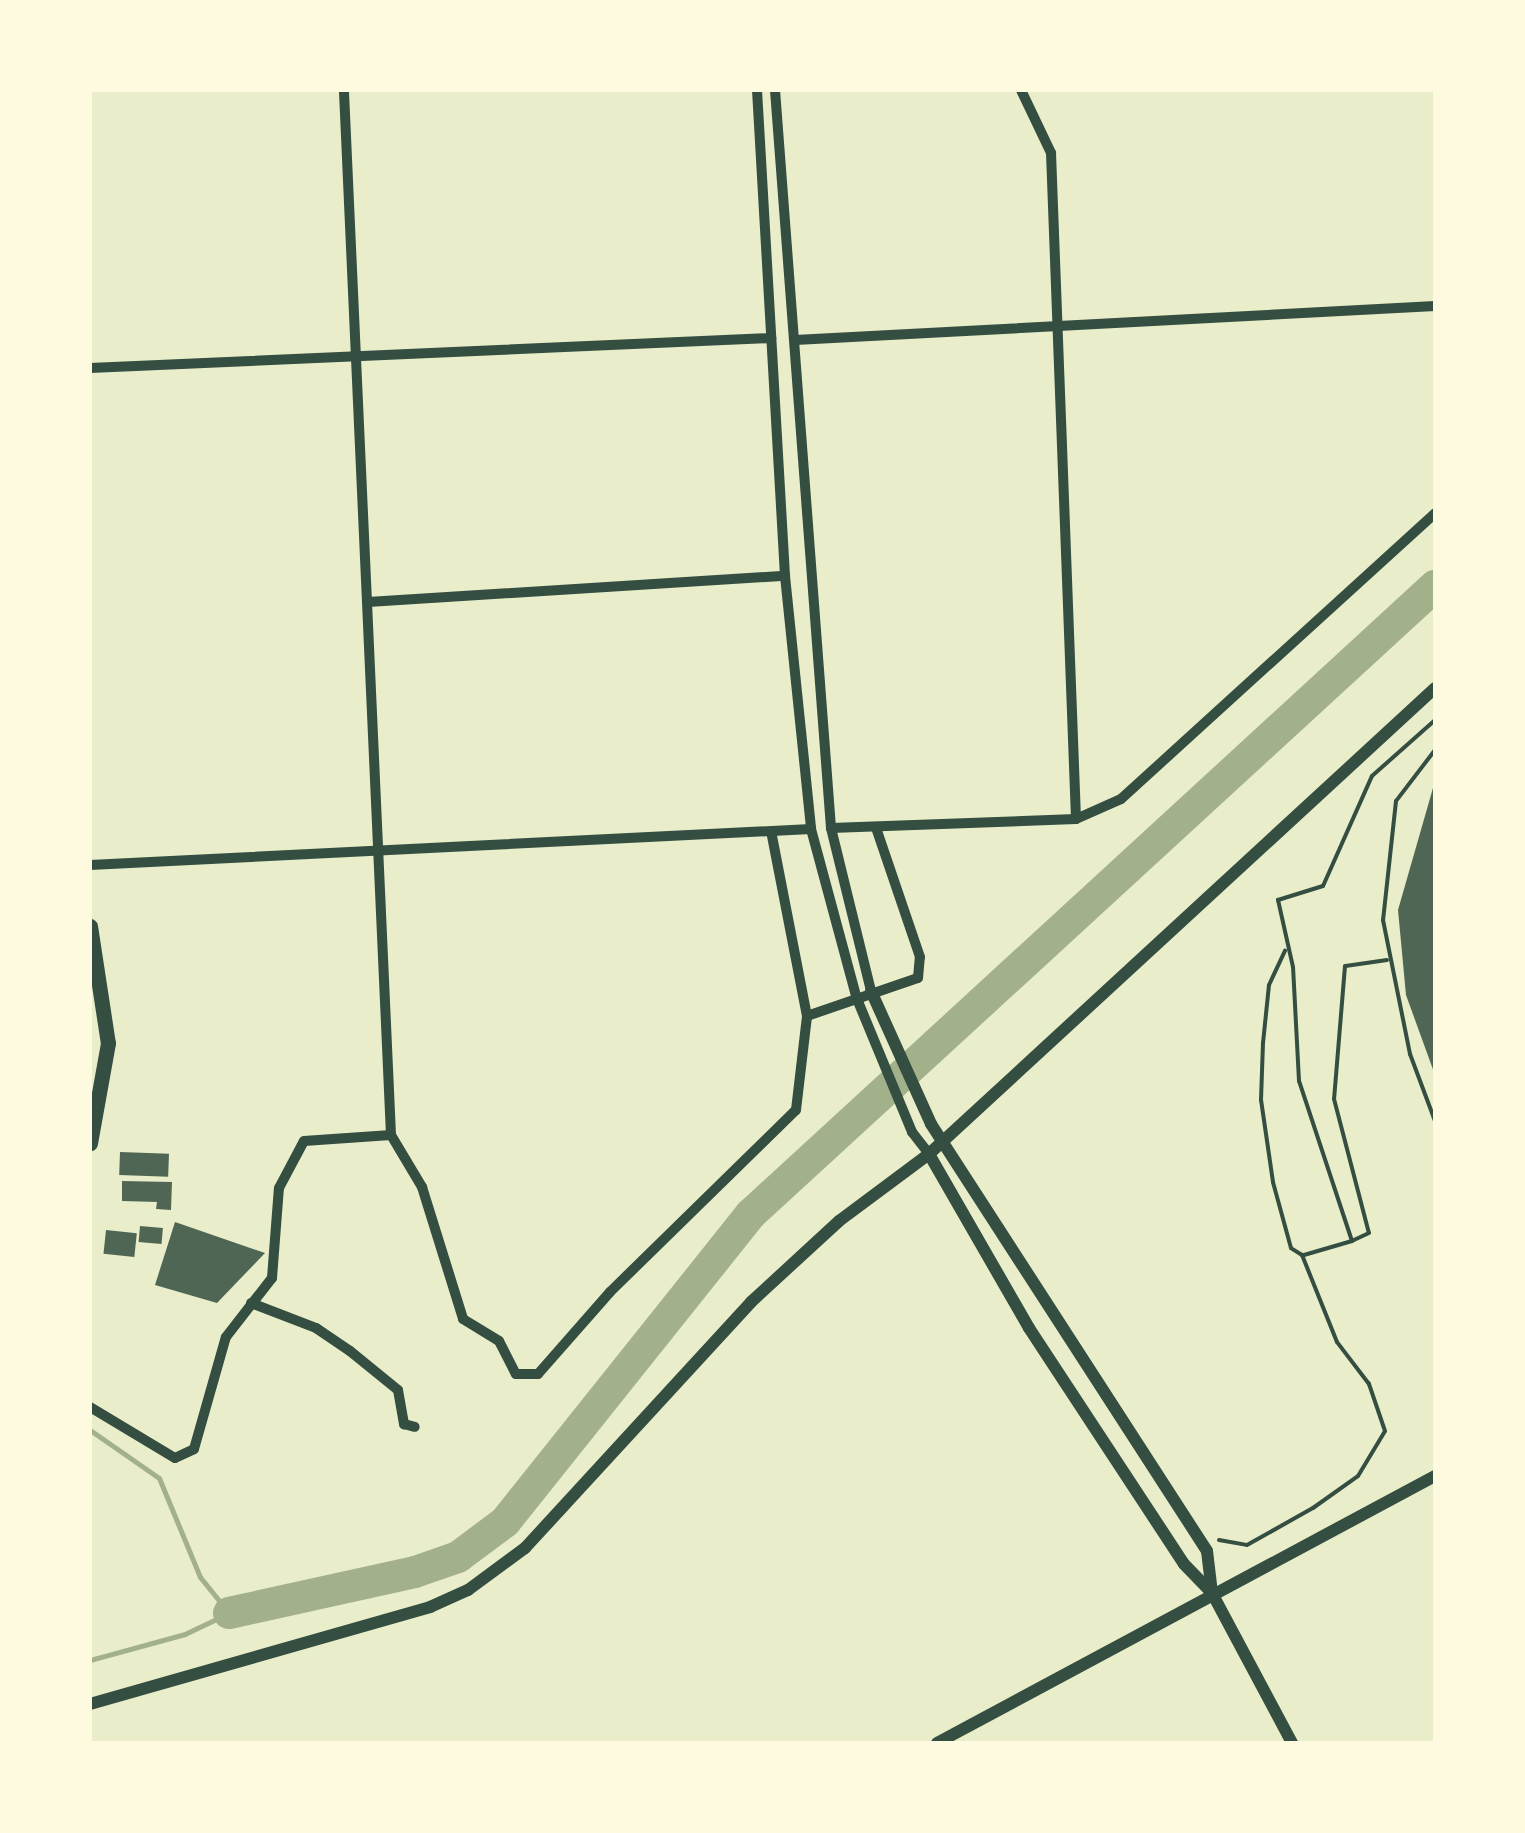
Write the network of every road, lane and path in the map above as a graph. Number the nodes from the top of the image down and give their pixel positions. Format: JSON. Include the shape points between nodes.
{"nodes":[{"id":1,"x":344,"y":90,"type":"edge"},
{"id":2,"x":757,"y":90,"type":"edge"},
{"id":3,"x":775,"y":90,"type":"edge"},
{"id":4,"x":1021,"y":90,"type":"edge"},
{"id":5,"x":1435,"y":306,"type":"edge"},
{"id":6,"x":1061,"y":326,"type":"junction"},
{"id":7,"x":771,"y":338,"type":"junction"},
{"id":8,"x":795,"y":340,"type":"junction"},
{"id":9,"x":355,"y":354,"type":"junction"},
{"id":10,"x":90,"y":368,"type":"edge"},
{"id":11,"x":1435,"y":513,"type":"edge"},
{"id":12,"x":785,"y":576,"type":"junction"},
{"id":13,"x":368,"y":602,"type":"junction"},
{"id":14,"x":1435,"y":688,"type":"edge"},
{"id":15,"x":1435,"y":720,"type":"edge"},
{"id":16,"x":1435,"y":750,"type":"edge"},
{"id":17,"x":1076,"y":819,"type":"junction"},
{"id":18,"x":832,"y":828,"type":"junction"},
{"id":19,"x":876,"y":828,"type":"junction"},
{"id":20,"x":812,"y":829,"type":"junction"},
{"id":21,"x":772,"y":836,"type":"junction"},
{"id":22,"x":381,"y":852,"type":"junction"},
{"id":23,"x":90,"y":865,"type":"edge"},
{"id":24,"x":90,"y":926,"type":"edge"},
{"id":25,"x":1286,"y":950,"type":"junction"},
{"id":26,"x":1386,"y":960,"type":"junction"},
{"id":27,"x":871,"y":991,"type":"joint"},
{"id":28,"x":807,"y":1016,"type":"junction"},
{"id":29,"x":1435,"y":1121,"type":"edge"},
{"id":30,"x":391,"y":1135,"type":"junction"},
{"id":31,"x":941,"y":1137,"type":"junction"},
{"id":32,"x":90,"y":1143,"type":"edge"},
{"id":33,"x":929,"y":1154,"type":"junction"},
{"id":34,"x":1352,"y":1242,"type":"junction"},
{"id":35,"x":1302,"y":1255,"type":"junction"},
{"id":36,"x":251,"y":1303,"type":"junction"},
{"id":37,"x":90,"y":1408,"type":"edge"},
{"id":38,"x":415,"y":1427,"type":"dead end"},
{"id":39,"x":1435,"y":1476,"type":"edge"},
{"id":40,"x":1200,"y":1539,"type":"junction"},
{"id":41,"x":1212,"y":1593,"type":"junction"},
{"id":42,"x":90,"y":1704,"type":"edge"},
{"id":43,"x":937,"y":1743,"type":"edge"},
{"id":44,"x":1292,"y":1743,"type":"edge"}],
"edges":[{"from":1,"to":9,"type":"street"},
{"from":2,"to":7,"type":"street"},
{"from":3,"to":8,"type":"street"},
{"from":4,"to":6,"type":"street","via":[[1051,152]]},
{"from":5,"to":6,"type":"street"},
{"from":6,"to":8,"type":"street"},
{"from":6,"to":17,"type":"street"},
{"from":7,"to":9,"type":"street"},
{"from":7,"to":12,"type":"street"},
{"from":8,"to":18,"type":"street"},
{"from":9,"to":10,"type":"street"},
{"from":9,"to":13,"type":"street"},
{"from":11,"to":17,"type":"street","via":[[1121,799]]},
{"from":12,"to":13,"type":"street"},
{"from":12,"to":20,"type":"street"},
{"from":13,"to":22,"type":"street"},
{"from":14,"to":31,"type":"street"},
{"from":15,"to":25,"type":"path","via":[[1372,776],[1323,886],[1278,900]]},
{"from":16,"to":26,"type":"path","via":[[1396,801],[1383,920]]},
{"from":17,"to":19,"type":"street"},
{"from":18,"to":19,"type":"street"},
{"from":18,"to":27,"type":"street"},
{"from":19,"to":28,"type":"street","via":[[920,958],[918,978]]},
{"from":20,"to":21,"type":"street"},
{"from":20,"to":33,"type":"street","via":[[857,999],[912,1132]]},
{"from":21,"to":22,"type":"street"},
{"from":21,"to":28,"type":"street"},
{"from":22,"to":23,"type":"street"},
{"from":22,"to":30,"type":"street"},
{"from":24,"to":32,"type":"main road","via":[[108,1042]]},
{"from":25,"to":34,"type":"path","via":[[1293,967],[1299,1080]]},
{"from":25,"to":35,"type":"path","via":[[1269,985],[1262,1100],[1273,1182],[1292,1248]]},
{"from":26,"to":29,"type":"path"},
{"from":26,"to":34,"type":"path","via":[[1345,966],[1334,1099],[1369,1233]]},
{"from":27,"to":31,"type":"street"},
{"from":28,"to":30,"type":"street","via":[[796,1110],[610,1292],[538,1374],[516,1374],[499,1341],[463,1319],[422,1188]]},
{"from":30,"to":36,"type":"street","via":[[304,1141],[279,1188],[272,1278]]},
{"from":31,"to":33,"type":"street"},
{"from":31,"to":40,"type":"street"},
{"from":33,"to":41,"type":"street","via":[[1030,1328],[1184,1564]]},
{"from":33,"to":42,"type":"street","via":[[750,1302],[525,1548],[468,1590],[392,1619],[186,1671]]},
{"from":34,"to":35,"type":"path"},
{"from":35,"to":40,"type":"path","via":[[1386,1431],[1358,1476],[1314,1508],[1247,1545]]},
{"from":36,"to":37,"type":"street","via":[[217,1358],[194,1449],[175,1458]]},
{"from":36,"to":38,"type":"street","via":[[316,1328],[350,1350],[398,1390],[404,1424]]},
{"from":39,"to":41,"type":"street"},
{"from":40,"to":41,"type":"street"},
{"from":41,"to":43,"type":"street"},
{"from":41,"to":44,"type":"street"}]}
